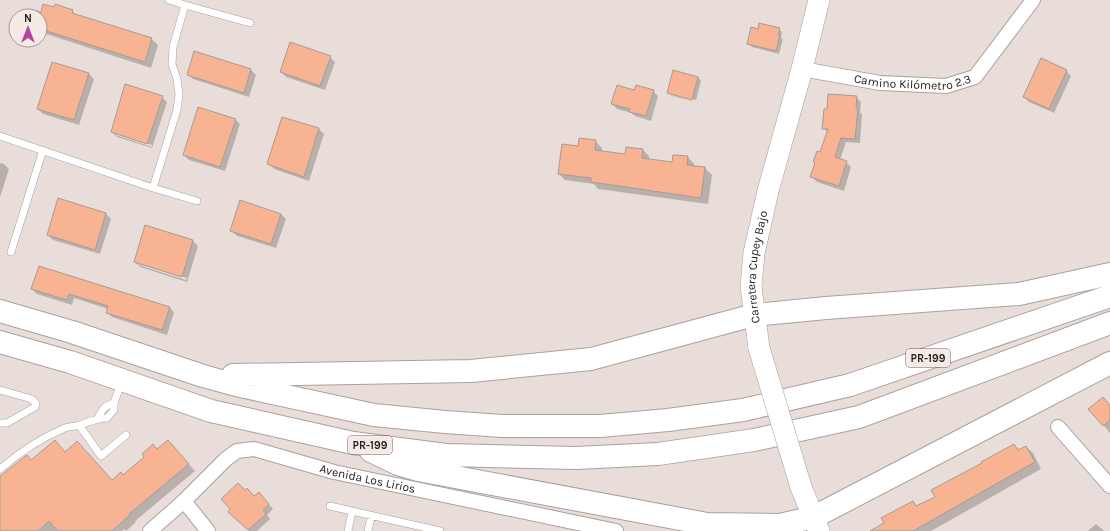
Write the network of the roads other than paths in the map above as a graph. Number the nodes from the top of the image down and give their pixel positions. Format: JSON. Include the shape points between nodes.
{"nodes":[{"id":1,"x":170,"y":0,"type":"edge"},
{"id":2,"x":819,"y":0,"type":"edge"},
{"id":3,"x":1033,"y":0,"type":"edge"},
{"id":4,"x":185,"y":5,"type":"junction"},
{"id":5,"x":250,"y":23,"type":"dead end"},
{"id":6,"x":802,"y":69,"type":"junction"},
{"id":7,"x":0,"y":136,"type":"edge"},
{"id":8,"x":42,"y":150,"type":"junction"},
{"id":9,"x":153,"y":188,"type":"junction"},
{"id":10,"x":197,"y":201,"type":"dead end"},
{"id":11,"x":11,"y":252,"type":"dead end"},
{"id":12,"x":1110,"y":274,"type":"edge"},
{"id":13,"x":1110,"y":296,"type":"edge"},
{"id":14,"x":0,"y":311,"type":"edge"},
{"id":15,"x":754,"y":315,"type":"junction"},
{"id":16,"x":1110,"y":323,"type":"edge"},
{"id":17,"x":0,"y":342,"type":"edge"},
{"id":18,"x":1110,"y":363,"type":"edge"},
{"id":19,"x":203,"y":376,"type":"junction"},
{"id":20,"x":122,"y":380,"type":"junction"},
{"id":21,"x":0,"y":390,"type":"edge"},
{"id":22,"x":0,"y":423,"type":"edge"},
{"id":23,"x":79,"y":426,"type":"junction"},
{"id":24,"x":1058,"y":427,"type":"dead end"},
{"id":25,"x":126,"y":435,"type":"dead end"},
{"id":26,"x":354,"y":443,"type":"junction"},
{"id":27,"x":0,"y":469,"type":"edge"},
{"id":28,"x":1110,"y":486,"type":"edge"},
{"id":29,"x":184,"y":501,"type":"junction"},
{"id":30,"x":330,"y":506,"type":"dead end"},
{"id":31,"x":352,"y":512,"type":"junction"},
{"id":32,"x":371,"y":516,"type":"junction"},
{"id":33,"x":816,"y":524,"type":"edge"},
{"id":34,"x":408,"y":528,"type":"edge"},
{"id":35,"x":416,"y":528,"type":"edge"},
{"id":36,"x":590,"y":528,"type":"edge"},
{"id":37,"x":150,"y":531,"type":"edge"},
{"id":38,"x":208,"y":531,"type":"edge"},
{"id":39,"x":348,"y":531,"type":"edge"},
{"id":40,"x":368,"y":531,"type":"edge"},
{"id":41,"x":440,"y":531,"type":"edge"},
{"id":42,"x":616,"y":531,"type":"edge"}],
"edges":[{"from":1,"to":4,"type":"lane"},
{"from":2,"to":6,"type":"street","name":"Carretera Cupey Bajo"},
{"from":3,"to":6,"type":"street","name":"Camino Kilómetro 2.3","via":[[975,77],[946,86],[880,83]]},
{"from":4,"to":5,"type":"lane"},
{"from":4,"to":9,"type":"lane","via":[[173,47],[172,64],[179,95],[177,110]]},
{"from":6,"to":15,"type":"street","name":"Carretera Cupey Bajo","via":[[754,252],[751,287]]},
{"from":7,"to":8,"type":"lane"},
{"from":8,"to":9,"type":"lane"},
{"from":8,"to":11,"type":"lane"},
{"from":9,"to":10,"type":"lane"},
{"from":12,"to":15,"type":"main road","via":[[1018,294]]},
{"from":13,"to":19,"type":"main road","number":"PR-199","via":[[850,385],[743,410],[600,426],[502,426],[374,415]]},
{"from":14,"to":19,"type":"main road","number":"PR-199"},
{"from":15,"to":19,"type":"main road","via":[[591,359],[471,371]]},
{"from":15,"to":33,"type":"street","name":"Carretera Cupey Bajo","bridge":true,"via":[[759,348],[801,487]]},
{"from":16,"to":26,"type":"main road","number":"PR-199","via":[[859,417],[754,440],[658,454],[576,458],[446,455]]},
{"from":17,"to":20,"type":"main road","number":"PR-199"},
{"from":18,"to":33,"type":"main road"},
{"from":20,"to":23,"type":"lane","via":[[111,414],[107,418],[98,418]]},
{"from":20,"to":26,"type":"main road","number":"PR-199","via":[[211,411]]},
{"from":21,"to":22,"type":"lane","via":[[32,400],[36,404],[8,422]]},
{"from":23,"to":25,"type":"lane","via":[[101,456]]},
{"from":23,"to":27,"type":"lane","via":[[67,427],[30,446]]},
{"from":24,"to":28,"type":"street"},
{"from":26,"to":33,"type":"main road","via":[[398,464],[418,470],[707,524]]},
{"from":29,"to":36,"type":"street","name":"Avenida Los Lirios","via":[[226,459],[237,451],[254,449],[334,472]]},
{"from":29,"to":37,"type":"street","name":"Avenida Los Lirios"},
{"from":29,"to":38,"type":"street"},
{"from":30,"to":31,"type":"lane"},
{"from":31,"to":32,"type":"lane"},
{"from":31,"to":39,"type":"lane"},
{"from":32,"to":34,"type":"lane"},
{"from":32,"to":40,"type":"lane"},
{"from":34,"to":35,"type":"lane"},
{"from":35,"to":41,"type":"lane"},
{"from":36,"to":42,"type":"street","name":"Avenida Los Lirios"}]}
